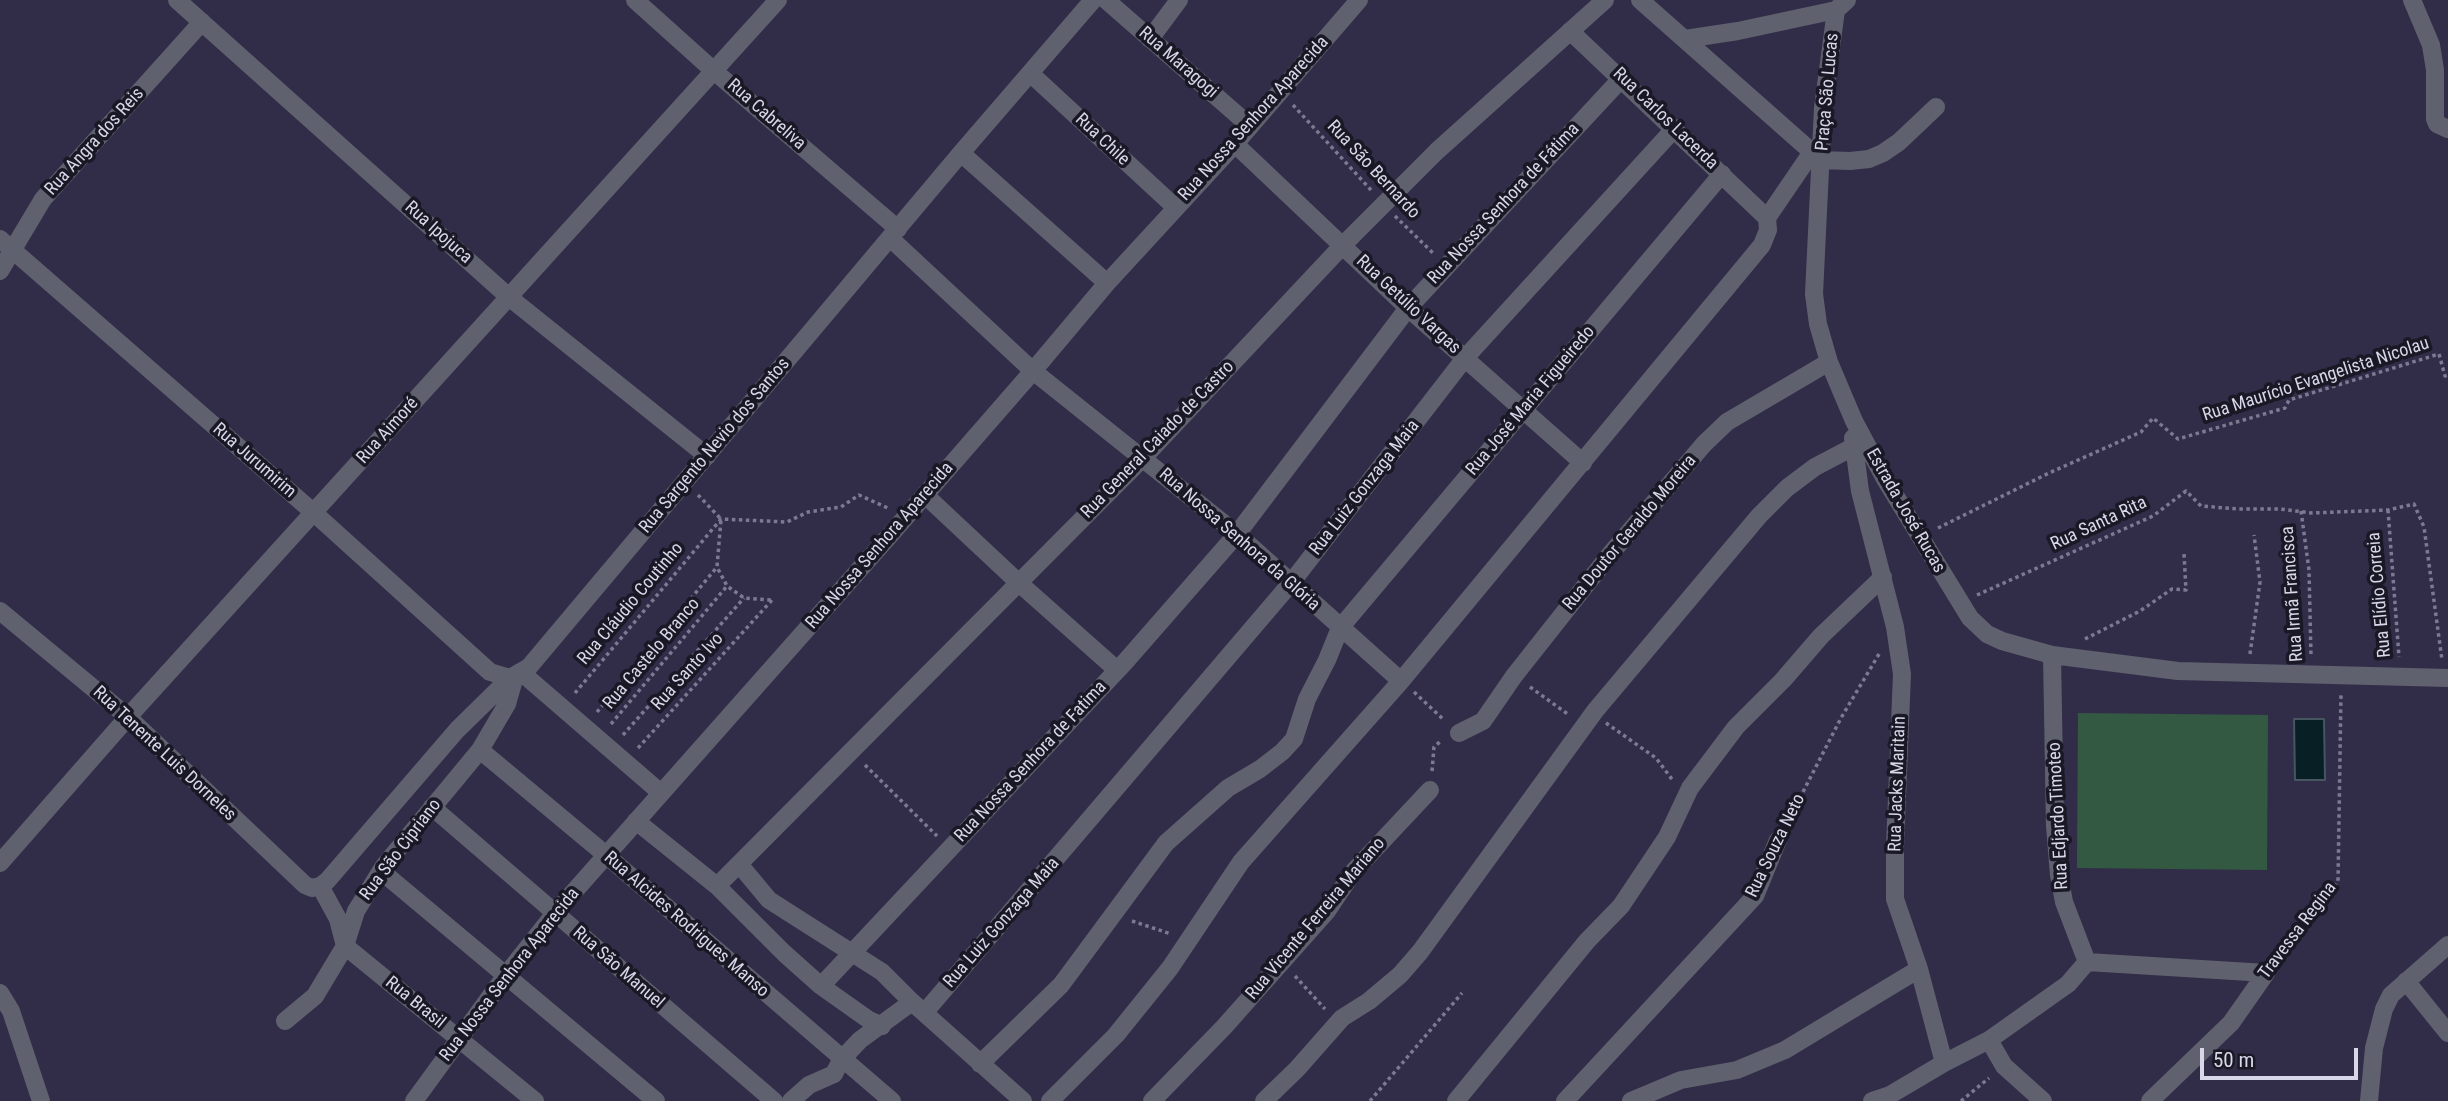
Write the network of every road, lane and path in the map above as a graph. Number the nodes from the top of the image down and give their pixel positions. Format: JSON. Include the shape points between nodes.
{"nodes":[{"id":1,"x":177,"y":0,"type":"edge"},
{"id":2,"x":635,"y":0,"type":"edge"},
{"id":3,"x":778,"y":0,"type":"edge"},
{"id":4,"x":1093,"y":0,"type":"edge"},
{"id":5,"x":1106,"y":0,"type":"edge"},
{"id":6,"x":1179,"y":0,"type":"edge"},
{"id":7,"x":1359,"y":0,"type":"edge"},
{"id":8,"x":1605,"y":0,"type":"edge"},
{"id":9,"x":1640,"y":0,"type":"edge"},
{"id":10,"x":2412,"y":0,"type":"edge"},
{"id":11,"x":1836,"y":3,"type":"edge"},
{"id":12,"x":202,"y":22,"type":"junction"},
{"id":13,"x":1570,"y":31,"type":"junction"},
{"id":14,"x":1150,"y":39,"type":"junction"},
{"id":15,"x":1685,"y":39,"type":"junction"},
{"id":16,"x":714,"y":71,"type":"junction"},
{"id":17,"x":1030,"y":73,"type":"junction"},
{"id":18,"x":1622,"y":78,"type":"junction"},
{"id":19,"x":1280,"y":91,"type":"junction"},
{"id":20,"x":1936,"y":107,"type":"dead end"},
{"id":21,"x":1251,"y":125,"type":"junction"},
{"id":22,"x":1675,"y":128,"type":"junction"},
{"id":23,"x":2448,"y":129,"type":"edge"},
{"id":24,"x":1235,"y":144,"type":"junction"},
{"id":25,"x":961,"y":153,"type":"junction"},
{"id":26,"x":1817,"y":156,"type":"junction"},
{"id":27,"x":1722,"y":174,"type":"junction"},
{"id":28,"x":1384,"y":204,"type":"junction"},
{"id":29,"x":1175,"y":207,"type":"junction"},
{"id":30,"x":1763,"y":214,"type":"junction"},
{"id":31,"x":894,"y":233,"type":"junction"},
{"id":32,"x":6,"y":245,"type":"edge"},
{"id":33,"x":1343,"y":245,"type":"junction"},
{"id":34,"x":1446,"y":266,"type":"junction"},
{"id":35,"x":0,"y":271,"type":"edge"},
{"id":36,"x":1107,"y":283,"type":"junction"},
{"id":37,"x":510,"y":298,"type":"junction"},
{"id":38,"x":1408,"y":308,"type":"junction"},
{"id":39,"x":1465,"y":358,"type":"junction"},
{"id":40,"x":1829,"y":362,"type":"junction"},
{"id":41,"x":1033,"y":371,"type":"junction"},
{"id":42,"x":2448,"y":375,"type":"edge"},
{"id":43,"x":1524,"y":410,"type":"junction"},
{"id":44,"x":1854,"y":421,"type":"junction"},
{"id":45,"x":1853,"y":447,"type":"junction"},
{"id":46,"x":707,"y":456,"type":"junction"},
{"id":47,"x":1143,"y":458,"type":"junction"},
{"id":48,"x":1583,"y":463,"type":"junction"},
{"id":49,"x":685,"y":482,"type":"junction"},
{"id":50,"x":925,"y":495,"type":"junction"},
{"id":51,"x":2388,"y":510,"type":"junction"},
{"id":52,"x":2301,"y":511,"type":"junction"},
{"id":53,"x":313,"y":512,"type":"junction"},
{"id":54,"x":721,"y":519,"type":"junction"},
{"id":55,"x":905,"y":519,"type":"junction"},
{"id":56,"x":1237,"y":534,"type":"junction"},
{"id":57,"x":2254,"y":535,"type":"dead end"},
{"id":58,"x":1920,"y":537,"type":"junction"},
{"id":59,"x":2184,"y":554,"type":"dead end"},
{"id":60,"x":717,"y":566,"type":"junction"},
{"id":61,"x":1883,"y":577,"type":"junction"},
{"id":62,"x":1019,"y":583,"type":"junction"},
{"id":63,"x":1291,"y":583,"type":"junction"},
{"id":64,"x":727,"y":586,"type":"junction"},
{"id":65,"x":744,"y":598,"type":"junction"},
{"id":66,"x":1959,"y":602,"type":"junction"},
{"id":67,"x":0,"y":611,"type":"edge"},
{"id":68,"x":1895,"y":627,"type":"junction"},
{"id":69,"x":1340,"y":628,"type":"junction"},
{"id":70,"x":2082,"y":641,"type":"dead end"},
{"id":71,"x":2052,"y":656,"type":"junction"},
{"id":72,"x":1118,"y":670,"type":"junction"},
{"id":73,"x":2247,"y":674,"type":"junction"},
{"id":74,"x":516,"y":676,"type":"junction"},
{"id":75,"x":1514,"y":676,"type":"junction"},
{"id":76,"x":2312,"y":676,"type":"junction"},
{"id":77,"x":2341,"y":676,"type":"junction"},
{"id":78,"x":2401,"y":677,"type":"junction"},
{"id":79,"x":2446,"y":678,"type":"edge"},
{"id":80,"x":1401,"y":681,"type":"junction"},
{"id":81,"x":562,"y":708,"type":"junction"},
{"id":82,"x":128,"y":717,"type":"junction"},
{"id":83,"x":1589,"y":720,"type":"junction"},
{"id":84,"x":1459,"y":733,"type":"junction"},
{"id":85,"x":598,"y":739,"type":"junction"},
{"id":86,"x":480,"y":750,"type":"junction"},
{"id":87,"x":851,"y":751,"type":"junction"},
{"id":88,"x":625,"y":762,"type":"junction"},
{"id":89,"x":1430,"y":790,"type":"joint"},
{"id":90,"x":661,"y":793,"type":"junction"},
{"id":91,"x":1686,"y":797,"type":"junction"},
{"id":92,"x":432,"y":807,"type":"junction"},
{"id":93,"x":636,"y":821,"type":"junction"},
{"id":94,"x":1778,"y":840,"type":"joint"},
{"id":95,"x":950,"y":849,"type":"junction"},
{"id":96,"x":606,"y":855,"type":"junction"},
{"id":97,"x":0,"y":863,"type":"edge"},
{"id":98,"x":739,"y":864,"type":"junction"},
{"id":99,"x":381,"y":871,"type":"junction"},
{"id":100,"x":324,"y":884,"type":"junction"},
{"id":101,"x":717,"y":886,"type":"junction"},
{"id":102,"x":555,"y":913,"type":"junction"},
{"id":103,"x":1114,"y":914,"type":"junction"},
{"id":104,"x":1188,"y":940,"type":"junction"},
{"id":105,"x":2448,"y":945,"type":"edge"},
{"id":106,"x":345,"y":946,"type":"junction"},
{"id":107,"x":852,"y":951,"type":"junction"},
{"id":108,"x":1281,"y":962,"type":"junction"},
{"id":109,"x":2087,"y":962,"type":"junction"},
{"id":110,"x":1919,"y":969,"type":"junction"},
{"id":111,"x":2266,"y":973,"type":"junction"},
{"id":112,"x":506,"y":975,"type":"junction"},
{"id":113,"x":2406,"y":981,"type":"junction"},
{"id":114,"x":821,"y":986,"type":"junction"},
{"id":115,"x":0,"y":993,"type":"edge"},
{"id":116,"x":1462,"y":993,"type":"dead end"},
{"id":117,"x":918,"y":1007,"type":"junction"},
{"id":118,"x":285,"y":1021,"type":"dead end"},
{"id":119,"x":1337,"y":1023,"type":"junction"},
{"id":120,"x":882,"y":1026,"type":"junction"},
{"id":121,"x":2448,"y":1033,"type":"edge"},
{"id":122,"x":460,"y":1039,"type":"junction"},
{"id":123,"x":1989,"y":1041,"type":"junction"},
{"id":124,"x":841,"y":1060,"type":"junction"},
{"id":125,"x":1944,"y":1063,"type":"junction"},
{"id":126,"x":980,"y":1064,"type":"junction"},
{"id":127,"x":2004,"y":1066,"type":"junction"},
{"id":128,"x":41,"y":1101,"type":"edge"},
{"id":129,"x":414,"y":1101,"type":"edge"},
{"id":130,"x":535,"y":1101,"type":"edge"},
{"id":131,"x":656,"y":1101,"type":"edge"},
{"id":132,"x":774,"y":1101,"type":"edge"},
{"id":133,"x":790,"y":1101,"type":"edge"},
{"id":134,"x":892,"y":1101,"type":"edge"},
{"id":135,"x":1023,"y":1101,"type":"edge"},
{"id":136,"x":1051,"y":1101,"type":"edge"},
{"id":137,"x":1152,"y":1101,"type":"edge"},
{"id":138,"x":1264,"y":1101,"type":"edge"},
{"id":139,"x":1370,"y":1101,"type":"edge"},
{"id":140,"x":1456,"y":1101,"type":"edge"},
{"id":141,"x":1564,"y":1101,"type":"edge"},
{"id":142,"x":1631,"y":1101,"type":"edge"},
{"id":143,"x":1872,"y":1101,"type":"edge"},
{"id":144,"x":1961,"y":1101,"type":"edge"},
{"id":145,"x":2043,"y":1101,"type":"edge"},
{"id":146,"x":2150,"y":1101,"type":"edge"},
{"id":147,"x":2369,"y":1101,"type":"edge"}],
"edges":[{"from":1,"to":12,"type":"street","name":"Rua Ipojuca"},
{"from":2,"to":16,"type":"street","name":"Rua Cabreliva"},
{"from":3,"to":16,"type":"street","name":"Rua Aimoré"},
{"from":4,"to":17,"type":"street","name":"Rua Sargento Nevio dos Santos"},
{"from":5,"to":14,"type":"street","name":"Rua Maragogi"},
{"from":6,"to":14,"type":"street"},
{"from":7,"to":19,"type":"street","name":"Rua Nossa Senhora Aparecida"},
{"from":8,"to":13,"type":"street","name":"Rua General Caiado de Castro"},
{"from":9,"to":15,"type":"street"},
{"from":10,"to":23,"type":"street","via":[[2431,45],[2435,119]]},
{"from":11,"to":15,"type":"street","name":"Praça São Lucas","via":[[1738,31]]},
{"from":11,"to":26,"type":"street","name":"Praça São Lucas"},
{"from":12,"to":32,"type":"street","name":"Rua Angra dos Reis"},
{"from":12,"to":37,"type":"street","name":"Rua Ipojuca"},
{"from":13,"to":18,"type":"street","name":"Rua Carlos Lacerda"},
{"from":13,"to":28,"type":"street","name":"Rua General Caiado de Castro"},
{"from":14,"to":21,"type":"street","name":"Rua Maragogi"},
{"from":15,"to":26,"type":"street"},
{"from":16,"to":31,"type":"street","name":"Rua Cabreliva"},
{"from":16,"to":37,"type":"street","name":"Rua Aimoré"},
{"from":17,"to":25,"type":"street","name":"Rua Sargento Nevio dos Santos"},
{"from":17,"to":29,"type":"street","name":"Rua Chile"},
{"from":18,"to":22,"type":"street","name":"Rua Carlos Lacerda"},
{"from":18,"to":34,"type":"street","name":"Rua Nossa Senhora de Fátima"},
{"from":19,"to":21,"type":"street","name":"Rua Nossa Senhora Aparecida"},
{"from":19,"to":28,"type":"path","name":"Rua São Bernardo"},
{"from":20,"to":26,"type":"street","via":[[1899,142],[1869,159]]},
{"from":21,"to":24,"type":"street","name":"Rua Nossa Senhora Aparecida"},
{"from":22,"to":27,"type":"street","name":"Rua Carlos Lacerda"},
{"from":22,"to":39,"type":"street","name":"Rua Luiz Gonzaga Maia"},
{"from":24,"to":29,"type":"street","name":"Rua Nossa Senhora Aparecida"},
{"from":24,"to":33,"type":"street","name":"Rua Getúlio Vargas"},
{"from":25,"to":31,"type":"street","name":"Rua Sargento Nevio dos Santos"},
{"from":25,"to":36,"type":"street"},
{"from":26,"to":30,"type":"street"},
{"from":26,"to":40,"type":"street","name":"Estrada José Rucas","via":[[1814,294]]},
{"from":27,"to":30,"type":"street","name":"Rua Carlos Lacerda"},
{"from":27,"to":43,"type":"street","name":"Rua José Maria Figueiredo"},
{"from":28,"to":33,"type":"street","name":"Rua General Caiado de Castro"},
{"from":28,"to":34,"type":"path","name":"Rua São Bernardo"},
{"from":29,"to":36,"type":"street","name":"Rua Nossa Senhora Aparecida"},
{"from":30,"to":48,"type":"street","via":[[1768,230],[1762,245]]},
{"from":31,"to":41,"type":"street","name":"Rua Nossa Senhora da Glória"},
{"from":31,"to":46,"type":"street","name":"Rua Sargento Nevio dos Santos"},
{"from":32,"to":35,"type":"street","name":"Rua Angra dos Reis"},
{"from":32,"to":53,"type":"street","name":"Rua Jurumirim"},
{"from":33,"to":38,"type":"street","name":"Rua Getúlio Vargas"},
{"from":33,"to":47,"type":"street","name":"Rua General Caiado de Castro"},
{"from":34,"to":38,"type":"street","name":"Rua Nossa Senhora de Fátima"},
{"from":36,"to":41,"type":"street","name":"Rua Nossa Senhora Aparecida"},
{"from":37,"to":46,"type":"street","name":"Rua Ipojuca"},
{"from":37,"to":53,"type":"street","name":"Rua Aimoré"},
{"from":38,"to":39,"type":"street","name":"Rua Getúlio Vargas"},
{"from":38,"to":56,"type":"street","name":"Rua Nossa Senhora de Fátima"},
{"from":39,"to":43,"type":"street","name":"Rua Getúlio Vargas"},
{"from":39,"to":63,"type":"street","name":"Rua Luiz Gonzaga Maia"},
{"from":40,"to":44,"type":"street","name":"Estrada José Rucas"},
{"from":40,"to":75,"type":"street","name":"Rua Doutor Geraldo Moreira","via":[[1727,422],[1704,443]]},
{"from":41,"to":47,"type":"street","name":"Rua Nossa Senhora da Glória"},
{"from":41,"to":50,"type":"street","name":"Rua Nossa Senhora Aparecida"},
{"from":42,"to":58,"type":"path","name":"Rua Maurício Evangelista Nicolau","via":[[2440,354],[2289,400],[2285,408],[2178,439],[2153,418],[2141,432]]},
{"from":43,"to":48,"type":"street","name":"Rua Getúlio Vargas"},
{"from":43,"to":69,"type":"street","name":"Rua José Maria Figueiredo"},
{"from":44,"to":45,"type":"street","name":"Rua Jacks Maritain"},
{"from":44,"to":58,"type":"street","name":"Estrada José Rucas"},
{"from":45,"to":61,"type":"street","name":"Rua Jacks Maritain"},
{"from":45,"to":83,"type":"street","via":[[1805,474],[1759,516]]},
{"from":46,"to":49,"type":"street","name":"Rua Sargento Nevio dos Santos"},
{"from":47,"to":56,"type":"street","name":"Rua Nossa Senhora da Glória"},
{"from":47,"to":62,"type":"street","name":"Rua General Caiado de Castro"},
{"from":48,"to":80,"type":"street"},
{"from":49,"to":54,"type":"path"},
{"from":49,"to":74,"type":"street","name":"Rua Sargento Nevio dos Santos"},
{"from":50,"to":55,"type":"street","name":"Rua Nossa Senhora Aparecida"},
{"from":50,"to":62,"type":"street"},
{"from":51,"to":52,"type":"path","name":"Rua Santa Rita"},
{"from":51,"to":78,"type":"path","name":"Rua Elídio Correia"},
{"from":51,"to":79,"type":"path","name":"Rua Santa Rita","via":[[2414,504],[2424,527]]},
{"from":52,"to":66,"type":"path","name":"Rua Santa Rita","via":[[2201,506],[2186,491],[2153,516]]},
{"from":52,"to":76,"type":"path","name":"Rua Irmã Francisca","via":[[2309,570]]},
{"from":53,"to":74,"type":"street","name":"Rua Jurumirim","via":[[490,673]]},
{"from":53,"to":82,"type":"street","name":"Rua Aimoré"},
{"from":54,"to":55,"type":"path","via":[[787,522],[808,512],[841,508],[859,495]]},
{"from":54,"to":60,"type":"path"},
{"from":54,"to":81,"type":"path","name":"Rua Cláudio Coutinho"},
{"from":55,"to":90,"type":"street","name":"Rua Nossa Senhora Aparecida"},
{"from":56,"to":63,"type":"street","name":"Rua Nossa Senhora da Glória"},
{"from":56,"to":72,"type":"street","name":"Rua Nossa Senhora de Fatima"},
{"from":57,"to":73,"type":"path","via":[[2260,582]]},
{"from":58,"to":66,"type":"street","name":"Estrada José Rucas"},
{"from":59,"to":70,"type":"path","via":[[2186,590],[2172,589]]},
{"from":60,"to":64,"type":"path"},
{"from":60,"to":85,"type":"path"},
{"from":61,"to":68,"type":"street","name":"Rua Jacks Maritain"},
{"from":61,"to":91,"type":"street","via":[[1736,727]]},
{"from":62,"to":72,"type":"street"},
{"from":62,"to":87,"type":"street","name":"Rua General Caiado de Castro"},
{"from":63,"to":69,"type":"street","name":"Rua Nossa Senhora da Glória"},
{"from":63,"to":117,"type":"street","name":"Rua Luiz Gonzaga Maia"},
{"from":64,"to":65,"type":"path"},
{"from":64,"to":85,"type":"path","name":"Rua Castelo Branco"},
{"from":65,"to":85,"type":"path"},
{"from":65,"to":88,"type":"path","name":"Rua Santo Ivo","via":[[772,600]]},
{"from":66,"to":71,"type":"street","name":"Estrada José Rucas","via":[[1987,634]]},
{"from":67,"to":82,"type":"street","name":"Rua Tenente Luis Dorneles"},
{"from":68,"to":94,"type":"path","name":"Rua Souza Neto","via":[[1841,718]]},
{"from":68,"to":110,"type":"street","name":"Rua Jacks Maritain","via":[[1902,674],[1895,899]]},
{"from":69,"to":80,"type":"street","name":"Rua Nossa Senhora da Glória"},
{"from":69,"to":103,"type":"street","name":"Rua José Maria Figueiredo","via":[[1294,738],[1282,752],[1187,822]]},
{"from":71,"to":73,"type":"street","name":"Estrada José Rucas"},
{"from":71,"to":109,"type":"street","name":"Rua Edjardo Timoteo","via":[[2059,875],[2064,902]]},
{"from":72,"to":95,"type":"street","name":"Rua Nossa Senhora de Fatima"},
{"from":73,"to":76,"type":"street","name":"Estrada José Rucas"},
{"from":74,"to":81,"type":"street","name":"Rua Jurumirim"},
{"from":74,"to":86,"type":"street","name":"Rua São Cipriano","via":[[507,704]]},
{"from":74,"to":100,"type":"street","name":"Rua Sargento Nevio dos Santos","via":[[457,730]]},
{"from":75,"to":83,"type":"path"},
{"from":75,"to":84,"type":"street","name":"Rua Doutor Geraldo Moreira","via":[[1483,722]]},
{"from":76,"to":77,"type":"street","name":"Estrada José Rucas"},
{"from":77,"to":78,"type":"street","name":"Estrada José Rucas"},
{"from":77,"to":111,"type":"path","name":"Travessa Regina","via":[[2338,882]]},
{"from":78,"to":79,"type":"street","name":"Estrada José Rucas"},
{"from":80,"to":84,"type":"path"},
{"from":80,"to":104,"type":"street","via":[[1241,862]]},
{"from":81,"to":85,"type":"street","name":"Rua Jurumirim"},
{"from":82,"to":97,"type":"street","name":"Rua Aimoré"},
{"from":82,"to":100,"type":"street","name":"Rua Tenente Luis Dorneles","via":[[305,885]]},
{"from":83,"to":91,"type":"path","via":[[1656,758]]},
{"from":83,"to":119,"type":"street","via":[[1420,952],[1400,975]]},
{"from":84,"to":89,"type":"path","via":[[1448,734],[1434,747]]},
{"from":85,"to":88,"type":"street","name":"Rua Jurumirim"},
{"from":86,"to":92,"type":"street","name":"Rua São Cipriano"},
{"from":86,"to":96,"type":"street","name":"Rua Alcides Rodrigues Manso"},
{"from":87,"to":95,"type":"path"},
{"from":87,"to":98,"type":"street","name":"Rua General Caiado de Castro"},
{"from":88,"to":90,"type":"street","name":"Rua Jurumirim"},
{"from":89,"to":108,"type":"street","name":"Rua Vicente Ferreira Mariano","via":[[1354,871],[1327,911]]},
{"from":90,"to":93,"type":"street","name":"Rua Nossa Senhora Aparecida"},
{"from":91,"to":140,"type":"street","via":[[1656,855],[1620,906]]},
{"from":92,"to":99,"type":"street","name":"Rua São Cipriano"},
{"from":92,"to":102,"type":"street","name":"Rua São Manuel"},
{"from":93,"to":96,"type":"street","name":"Rua Nossa Senhora Aparecida"},
{"from":93,"to":101,"type":"street"},
{"from":94,"to":141,"type":"street","name":"Rua Souza Neto","via":[[1755,896]]},
{"from":95,"to":107,"type":"street","name":"Rua Nossa Senhora de Fatima"},
{"from":96,"to":102,"type":"street","name":"Rua Nossa Senhora Aparecida"},
{"from":96,"to":124,"type":"street","name":"Rua Alcides Rodrigues Manso"},
{"from":98,"to":101,"type":"street","name":"Rua General Caiado de Castro"},
{"from":98,"to":107,"type":"street","via":[[769,900]]},
{"from":99,"to":106,"type":"street","name":"Rua São Cipriano","via":[[356,911]]},
{"from":99,"to":112,"type":"street"},
{"from":100,"to":106,"type":"street"},
{"from":101,"to":114,"type":"street"},
{"from":102,"to":112,"type":"street","name":"Rua Nossa Senhora Aparecida"},
{"from":102,"to":132,"type":"street","name":"Rua São Manuel"},
{"from":103,"to":104,"type":"path"},
{"from":103,"to":126,"type":"street","name":"Rua José Maria Figueiredo","via":[[1061,985]]},
{"from":104,"to":136,"type":"street","via":[[1116,1035]]},
{"from":105,"to":113,"type":"street"},
{"from":106,"to":118,"type":"street","name":"Rua São Cipriano","via":[[315,996]]},
{"from":106,"to":122,"type":"street","name":"Rua Brasil"},
{"from":107,"to":114,"type":"street","name":"Rua Nossa Senhora de Fatima"},
{"from":107,"to":117,"type":"street"},
{"from":108,"to":119,"type":"path"},
{"from":108,"to":137,"type":"street","name":"Rua Vicente Ferreira Mariano"},
{"from":109,"to":111,"type":"street"},
{"from":109,"to":123,"type":"street","via":[[2068,984]]},
{"from":110,"to":125,"type":"street","name":"Rua Jacks Maritain"},
{"from":110,"to":142,"type":"street","via":[[1785,1049],[1737,1070],[1681,1080]]},
{"from":111,"to":146,"type":"street","name":"Travessa Regina","via":[[2231,1023]]},
{"from":112,"to":122,"type":"street","name":"Rua Nossa Senhora Aparecida"},
{"from":112,"to":131,"type":"street"},
{"from":113,"to":121,"type":"street"},
{"from":113,"to":147,"type":"street","via":[[2391,995],[2378,1027]]},
{"from":114,"to":120,"type":"street"},
{"from":115,"to":128,"type":"street","via":[[11,1011]]},
{"from":116,"to":139,"type":"path"},
{"from":117,"to":120,"type":"street","name":"Rua Luiz Gonzaga Maia"},
{"from":117,"to":126,"type":"street"},
{"from":119,"to":138,"type":"street"},
{"from":120,"to":124,"type":"street","name":"Rua Luiz Gonzaga Maia"},
{"from":122,"to":129,"type":"street","name":"Rua Nossa Senhora Aparecida"},
{"from":122,"to":130,"type":"street","name":"Rua Brasil"},
{"from":123,"to":125,"type":"street"},
{"from":123,"to":127,"type":"street"},
{"from":124,"to":133,"type":"street","name":"Rua Luiz Gonzaga Maia","via":[[834,1074],[809,1085]]},
{"from":124,"to":134,"type":"street","name":"Rua Alcides Rodrigues Manso"},
{"from":125,"to":143,"type":"street"},
{"from":126,"to":135,"type":"street"},
{"from":127,"to":144,"type":"path"},
{"from":127,"to":145,"type":"street"}]}
